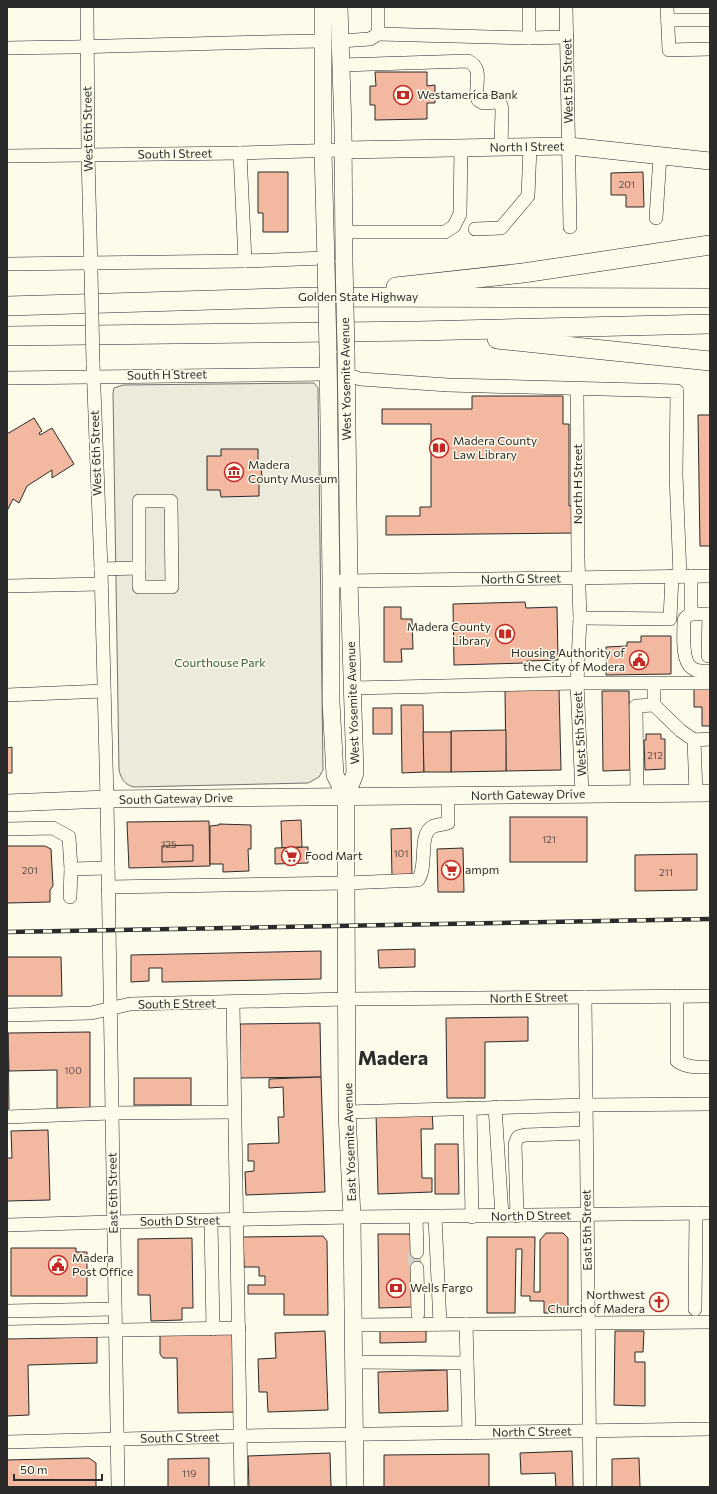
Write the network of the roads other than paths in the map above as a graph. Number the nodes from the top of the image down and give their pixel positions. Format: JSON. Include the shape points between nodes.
{"nodes":[{"id":1,"x":87,"y":7,"type":"edge"},
{"id":2,"x":323,"y":7,"type":"edge"},
{"id":3,"x":339,"y":7,"type":"edge"},
{"id":4,"x":378,"y":7,"type":"edge"},
{"id":5,"x":529,"y":7,"type":"edge"},
{"id":6,"x":566,"y":7,"type":"edge"},
{"id":7,"x":667,"y":7,"type":"edge"},
{"id":8,"x":668,"y":20,"type":"junction"},
{"id":9,"x":710,"y":20,"type":"edge"},
{"id":10,"x":378,"y":34,"type":"junction"},
{"id":11,"x":567,"y":37,"type":"junction"},
{"id":12,"x":529,"y":38,"type":"junction"},
{"id":13,"x":332,"y":41,"type":"junction"},
{"id":14,"x":7,"y":48,"type":"edge"},
{"id":15,"x":87,"y":48,"type":"junction"},
{"id":16,"x":710,"y":49,"type":"edge"},
{"id":17,"x":341,"y":65,"type":"junction"},
{"id":18,"x":569,"y":146,"type":"junction"},
{"id":19,"x":530,"y":147,"type":"junction"},
{"id":20,"x":461,"y":148,"type":"junction"},
{"id":21,"x":501,"y":148,"type":"junction"},
{"id":22,"x":343,"y":150,"type":"junction"},
{"id":23,"x":323,"y":151,"type":"junction"},
{"id":24,"x":240,"y":153,"type":"junction"},
{"id":25,"x":88,"y":155,"type":"junction"},
{"id":26,"x":7,"y":156,"type":"edge"},
{"id":27,"x":660,"y":156,"type":"junction"},
{"id":28,"x":710,"y":161,"type":"edge"},
{"id":29,"x":656,"y":218,"type":"dead end"},
{"id":30,"x":570,"y":227,"type":"dead end"},
{"id":31,"x":475,"y":229,"type":"dead end"},
{"id":32,"x":344,"y":232,"type":"junction"},
{"id":33,"x":710,"y":245,"type":"edge"},
{"id":34,"x":326,"y":260,"type":"junction"},
{"id":35,"x":245,"y":261,"type":"junction"},
{"id":36,"x":7,"y":264,"type":"edge"},
{"id":37,"x":91,"y":267,"type":"junction"},
{"id":38,"x":314,"y":297,"type":"junction"},
{"id":39,"x":710,"y":298,"type":"edge"},
{"id":40,"x":7,"y":306,"type":"edge"},
{"id":41,"x":710,"y":324,"type":"edge"},
{"id":42,"x":418,"y":331,"type":"junction"},
{"id":43,"x":7,"y":336,"type":"edge"},
{"id":44,"x":710,"y":361,"type":"edge"},
{"id":45,"x":327,"y":374,"type":"junction"},
{"id":46,"x":346,"y":374,"type":"junction"},
{"id":47,"x":94,"y":376,"type":"junction"},
{"id":48,"x":7,"y":378,"type":"edge"},
{"id":49,"x":578,"y":389,"type":"junction"},
{"id":50,"x":139,"y":568,"type":"junction"},
{"id":51,"x":101,"y":569,"type":"junction"},
{"id":52,"x":681,"y":576,"type":"junction"},
{"id":53,"x":710,"y":576,"type":"edge"},
{"id":54,"x":579,"y":578,"type":"junction"},
{"id":55,"x":331,"y":581,"type":"junction"},
{"id":56,"x":349,"y":581,"type":"junction"},
{"id":57,"x":101,"y":584,"type":"junction"},
{"id":58,"x":7,"y":586,"type":"edge"},
{"id":59,"x":691,"y":614,"type":"junction"},
{"id":60,"x":709,"y":614,"type":"edge"},
{"id":61,"x":580,"y":618,"type":"junction"},
{"id":62,"x":708,"y":656,"type":"dead end"},
{"id":63,"x":710,"y":671,"type":"edge"},
{"id":64,"x":577,"y":683,"type":"junction"},
{"id":65,"x":710,"y":683,"type":"edge"},
{"id":66,"x":654,"y":684,"type":"junction"},
{"id":67,"x":352,"y":688,"type":"junction"},
{"id":68,"x":104,"y":691,"type":"junction"},
{"id":69,"x":7,"y":695,"type":"edge"},
{"id":70,"x":654,"y":705,"type":"junction"},
{"id":71,"x":710,"y":739,"type":"edge"},
{"id":72,"x":694,"y":740,"type":"junction"},
{"id":73,"x":582,"y":793,"type":"junction"},
{"id":74,"x":637,"y":793,"type":"junction"},
{"id":75,"x":703,"y":793,"type":"edge"},
{"id":76,"x":448,"y":796,"type":"junction"},
{"id":77,"x":346,"y":797,"type":"junction"},
{"id":78,"x":107,"y":799,"type":"junction"},
{"id":79,"x":7,"y":802,"type":"edge"},
{"id":80,"x":7,"y":829,"type":"edge"},
{"id":81,"x":108,"y":868,"type":"junction"},
{"id":82,"x":71,"y":869,"type":"junction"},
{"id":83,"x":346,"y":883,"type":"junction"},
{"id":84,"x":108,"y":893,"type":"junction"},
{"id":85,"x":70,"y":898,"type":"dead end"},
{"id":86,"x":677,"y":996,"type":"junction"},
{"id":87,"x":710,"y":996,"type":"edge"},
{"id":88,"x":585,"y":997,"type":"junction"},
{"id":89,"x":347,"y":999,"type":"junction"},
{"id":90,"x":233,"y":1003,"type":"junction"},
{"id":91,"x":110,"y":1008,"type":"junction"},
{"id":92,"x":7,"y":1015,"type":"edge"},
{"id":93,"x":710,"y":1067,"type":"edge"},
{"id":94,"x":710,"y":1104,"type":"edge"},
{"id":95,"x":586,"y":1105,"type":"junction"},
{"id":96,"x":496,"y":1107,"type":"junction"},
{"id":97,"x":470,"y":1108,"type":"junction"},
{"id":98,"x":235,"y":1112,"type":"junction"},
{"id":99,"x":347,"y":1112,"type":"junction"},
{"id":100,"x":111,"y":1113,"type":"junction"},
{"id":101,"x":7,"y":1117,"type":"edge"},
{"id":102,"x":586,"y":1133,"type":"junction"},
{"id":103,"x":696,"y":1213,"type":"junction"},
{"id":104,"x":710,"y":1213,"type":"edge"},
{"id":105,"x":587,"y":1215,"type":"junction"},
{"id":106,"x":502,"y":1216,"type":"junction"},
{"id":107,"x":517,"y":1216,"type":"junction"},
{"id":108,"x":352,"y":1217,"type":"junction"},
{"id":109,"x":416,"y":1217,"type":"junction"},
{"id":110,"x":435,"y":1217,"type":"junction"},
{"id":111,"x":472,"y":1217,"type":"junction"},
{"id":112,"x":211,"y":1220,"type":"junction"},
{"id":113,"x":236,"y":1220,"type":"junction"},
{"id":114,"x":113,"y":1222,"type":"junction"},
{"id":115,"x":7,"y":1225,"type":"edge"},
{"id":116,"x":416,"y":1251,"type":"tunnel mouth"},
{"id":117,"x":417,"y":1270,"type":"tunnel mouth"},
{"id":118,"x":115,"y":1309,"type":"junction"},
{"id":119,"x":695,"y":1309,"type":"dead end"},
{"id":120,"x":7,"y":1311,"type":"edge"},
{"id":121,"x":415,"y":1319,"type":"junction"},
{"id":122,"x":440,"y":1319,"type":"junction"},
{"id":123,"x":588,"y":1322,"type":"junction"},
{"id":124,"x":710,"y":1322,"type":"edge"},
{"id":125,"x":466,"y":1324,"type":"junction"},
{"id":126,"x":353,"y":1325,"type":"junction"},
{"id":127,"x":239,"y":1328,"type":"junction"},
{"id":128,"x":213,"y":1329,"type":"junction"},
{"id":129,"x":115,"y":1330,"type":"junction"},
{"id":130,"x":7,"y":1332,"type":"edge"},
{"id":131,"x":353,"y":1362,"type":"junction"},
{"id":132,"x":467,"y":1363,"type":"junction"},
{"id":133,"x":710,"y":1429,"type":"edge"},
{"id":134,"x":590,"y":1430,"type":"junction"},
{"id":135,"x":469,"y":1433,"type":"junction"},
{"id":136,"x":354,"y":1435,"type":"junction"},
{"id":137,"x":241,"y":1436,"type":"junction"},
{"id":138,"x":117,"y":1439,"type":"junction"},
{"id":139,"x":7,"y":1442,"type":"edge"},
{"id":140,"x":118,"y":1487,"type":"edge"},
{"id":141,"x":241,"y":1487,"type":"edge"},
{"id":142,"x":355,"y":1487,"type":"edge"},
{"id":143,"x":590,"y":1487,"type":"edge"}],
"edges":[{"from":1,"to":15,"type":"street","name":"West 6th Street"},
{"from":2,"to":13,"type":"main road","name":"West Yosemite Avenue"},
{"from":3,"to":13,"type":"main road","name":"West Yosemite Avenue"},
{"from":4,"to":10,"type":"street"},
{"from":5,"to":12,"type":"street"},
{"from":6,"to":11,"type":"street","name":"West 5th Street"},
{"from":7,"to":8,"type":"street"},
{"from":8,"to":9,"type":"street"},
{"from":8,"to":16,"type":"street","via":[[669,50]]},
{"from":10,"to":12,"type":"street"},
{"from":10,"to":13,"type":"street","via":[[370,39]]},
{"from":11,"to":12,"type":"street"},
{"from":11,"to":18,"type":"street","name":"West 5th Street"},
{"from":13,"to":15,"type":"street"},
{"from":13,"to":17,"type":"main road","name":"West Yosemite Avenue"},
{"from":13,"to":23,"type":"main road","name":"West Yosemite Avenue"},
{"from":14,"to":15,"type":"street"},
{"from":15,"to":25,"type":"street","name":"West 6th Street"},
{"from":17,"to":21,"type":"street","via":[[468,61],[476,67],[478,100],[483,103],[498,102],[501,106]]},
{"from":17,"to":22,"type":"main road","name":"West Yosemite Avenue"},
{"from":18,"to":19,"type":"main road","name":"North I Street"},
{"from":18,"to":27,"type":"main road","name":"North I Street"},
{"from":18,"to":30,"type":"street","name":"West 5th Street"},
{"from":19,"to":21,"type":"main road","name":"North I Street"},
{"from":19,"to":31,"type":"street","via":[[528,196],[501,228]]},
{"from":20,"to":21,"type":"main road","name":"North I Street"},
{"from":20,"to":22,"type":"main road","name":"North I Street"},
{"from":20,"to":32,"type":"street","via":[[460,214],[454,226],[445,232]]},
{"from":22,"to":23,"type":"street","name":"South I Street"},
{"from":22,"to":32,"type":"main road","name":"West Yosemite Avenue"},
{"from":23,"to":24,"type":"street","name":"South I Street"},
{"from":23,"to":34,"type":"main road","name":"West Yosemite Avenue"},
{"from":24,"to":25,"type":"street","name":"South I Street"},
{"from":24,"to":35,"type":"street"},
{"from":25,"to":26,"type":"street","name":"South I Street"},
{"from":25,"to":37,"type":"street","name":"West 6th Street"},
{"from":27,"to":28,"type":"main road","name":"North I Street"},
{"from":27,"to":29,"type":"street"},
{"from":32,"to":46,"type":"main road","name":"West Yosemite Avenue","bridge":true},
{"from":33,"to":38,"type":"highway","via":[[523,273]]},
{"from":34,"to":35,"type":"street"},
{"from":34,"to":45,"type":"main road","name":"West Yosemite Avenue","bridge":true},
{"from":35,"to":37,"type":"street"},
{"from":36,"to":37,"type":"street"},
{"from":37,"to":47,"type":"street","name":"West 6th Street","bridge":true},
{"from":38,"to":39,"type":"highway","name":"Golden State Highway"},
{"from":38,"to":40,"type":"highway","name":"Golden State Highway"},
{"from":41,"to":42,"type":"highway"},
{"from":42,"to":43,"type":"highway"},
{"from":42,"to":44,"type":"highway"},
{"from":45,"to":46,"type":"main road"},
{"from":45,"to":47,"type":"street","name":"South H Street"},
{"from":45,"to":55,"type":"main road","name":"West Yosemite Avenue"},
{"from":46,"to":49,"type":"street","via":[[360,379]]},
{"from":46,"to":56,"type":"main road","name":"West Yosemite Avenue"},
{"from":47,"to":48,"type":"street","name":"South H Street"},
{"from":47,"to":51,"type":"street","name":"West 6th Street"},
{"from":49,"to":52,"type":"street","via":[[677,391],[676,475]]},
{"from":49,"to":54,"type":"street","name":"North H Street"},
{"from":50,"to":50,"type":"street","via":[[139,587],[172,587],[171,501],[139,501]]},
{"from":50,"to":51,"type":"street"},
{"from":51,"to":57,"type":"street","name":"West 6th Street"},
{"from":52,"to":53,"type":"street","name":"North G Street"},
{"from":52,"to":54,"type":"street","name":"North G Street"},
{"from":52,"to":59,"type":"street"},
{"from":52,"to":61,"type":"street","via":[[670,619]]},
{"from":54,"to":56,"type":"street","name":"North G Street"},
{"from":54,"to":61,"type":"street","name":"West 5th Street"},
{"from":55,"to":56,"type":"street","name":"North G Street"},
{"from":55,"to":77,"type":"main road","name":"West Yosemite Avenue","via":[[331,702],[335,775]]},
{"from":56,"to":67,"type":"main road","name":"West Yosemite Avenue"},
{"from":57,"to":58,"type":"street"},
{"from":57,"to":68,"type":"street","name":"West 6th Street"},
{"from":59,"to":60,"type":"street"},
{"from":59,"to":63,"type":"street","via":[[684,620],[685,658],[691,668]]},
{"from":60,"to":62,"type":"street"},
{"from":61,"to":64,"type":"street","name":"West 5th Street"},
{"from":64,"to":66,"type":"street"},
{"from":64,"to":67,"type":"street"},
{"from":64,"to":73,"type":"street","name":"West 5th Street"},
{"from":65,"to":66,"type":"street"},
{"from":66,"to":70,"type":"street"},
{"from":67,"to":77,"type":"main road","name":"West Yosemite Avenue","via":[[355,773]]},
{"from":68,"to":69,"type":"street"},
{"from":68,"to":78,"type":"street","name":"West 6th Street"},
{"from":70,"to":72,"type":"street"},
{"from":70,"to":74,"type":"street","via":[[636,706]]},
{"from":71,"to":72,"type":"street"},
{"from":72,"to":75,"type":"street"},
{"from":73,"to":74,"type":"main road","name":"North Gateway Drive"},
{"from":73,"to":76,"type":"main road","name":"North Gateway Drive"},
{"from":74,"to":75,"type":"main road","name":"North Gateway Drive"},
{"from":76,"to":77,"type":"main road","name":"North Gateway Drive"},
{"from":76,"to":83,"type":"street","via":[[448,823],[431,828],[426,833],[423,871],[418,880]]},
{"from":77,"to":78,"type":"main road","name":"South Gateway Drive"},
{"from":77,"to":83,"type":"main road","name":"East Yosemite Avenue"},
{"from":78,"to":79,"type":"main road","name":"South Gateway Drive"},
{"from":78,"to":81,"type":"street","name":"West 6th Street"},
{"from":80,"to":82,"type":"street","via":[[53,828],[69,838]]},
{"from":81,"to":82,"type":"street"},
{"from":81,"to":84,"type":"street","name":"West 6th Street"},
{"from":82,"to":85,"type":"street"},
{"from":83,"to":84,"type":"street"},
{"from":83,"to":89,"type":"main road","name":"East Yosemite Avenue"},
{"from":84,"to":91,"type":"street","name":"East 6th Street"},
{"from":86,"to":87,"type":"street","name":"North E Street"},
{"from":86,"to":88,"type":"street","name":"North E Street"},
{"from":86,"to":93,"type":"street","via":[[677,1060],[688,1067]]},
{"from":88,"to":89,"type":"street","name":"North E Street"},
{"from":88,"to":95,"type":"street","name":"East 5th Street"},
{"from":89,"to":90,"type":"street","name":"South E Street"},
{"from":89,"to":99,"type":"main road","name":"East Yosemite Avenue"},
{"from":90,"to":91,"type":"street","name":"South E Street","via":[[130,1004]]},
{"from":90,"to":98,"type":"street"},
{"from":91,"to":92,"type":"street","name":"South E Street","via":[[91,1013]]},
{"from":91,"to":100,"type":"street","name":"East 6th Street"},
{"from":94,"to":95,"type":"street"},
{"from":95,"to":96,"type":"street"},
{"from":95,"to":102,"type":"street","name":"East 5th Street"},
{"from":96,"to":97,"type":"street"},
{"from":96,"to":106,"type":"street"},
{"from":97,"to":99,"type":"street"},
{"from":97,"to":111,"type":"street"},
{"from":98,"to":100,"type":"street"},
{"from":98,"to":113,"type":"street"},
{"from":99,"to":108,"type":"main road","name":"East Yosemite Avenue"},
{"from":100,"to":101,"type":"street"},
{"from":100,"to":114,"type":"street","name":"East 6th Street"},
{"from":102,"to":105,"type":"street","name":"East 5th Street"},
{"from":102,"to":107,"type":"street","via":[[518,1137],[515,1144]]},
{"from":103,"to":104,"type":"street","name":"North D Street"},
{"from":103,"to":105,"type":"street","name":"North D Street"},
{"from":103,"to":119,"type":"street"},
{"from":105,"to":107,"type":"street","name":"North D Street"},
{"from":105,"to":123,"type":"street","name":"East 5th Street"},
{"from":106,"to":107,"type":"street","name":"North D Street"},
{"from":106,"to":111,"type":"street","name":"North D Street"},
{"from":108,"to":109,"type":"street","name":"North D Street"},
{"from":108,"to":113,"type":"street","name":"South D Street"},
{"from":108,"to":126,"type":"main road","name":"East Yosemite Avenue"},
{"from":109,"to":110,"type":"street","name":"North D Street"},
{"from":109,"to":116,"type":"street"},
{"from":110,"to":111,"type":"street","name":"North D Street"},
{"from":110,"to":122,"type":"street"},
{"from":112,"to":113,"type":"street","name":"South D Street"},
{"from":112,"to":114,"type":"street","name":"South D Street"},
{"from":112,"to":128,"type":"street"},
{"from":113,"to":127,"type":"street"},
{"from":114,"to":115,"type":"street","name":"South D Street"},
{"from":114,"to":118,"type":"street","name":"East 6th Street"},
{"from":117,"to":121,"type":"street"},
{"from":118,"to":120,"type":"street"},
{"from":118,"to":129,"type":"street","name":"East 6th Street"},
{"from":121,"to":122,"type":"street"},
{"from":121,"to":126,"type":"street"},
{"from":122,"to":125,"type":"street"},
{"from":123,"to":124,"type":"street"},
{"from":123,"to":125,"type":"street"},
{"from":123,"to":134,"type":"street","name":"East 5th Street"},
{"from":125,"to":132,"type":"street"},
{"from":126,"to":131,"type":"main road","name":"East Yosemite Avenue"},
{"from":127,"to":128,"type":"street"},
{"from":127,"to":137,"type":"street"},
{"from":128,"to":129,"type":"street"},
{"from":129,"to":130,"type":"street"},
{"from":129,"to":138,"type":"street","name":"East 6th Street"},
{"from":131,"to":132,"type":"street"},
{"from":131,"to":136,"type":"main road","name":"East Yosemite Avenue"},
{"from":132,"to":135,"type":"street"},
{"from":133,"to":134,"type":"street","name":"North C Street"},
{"from":134,"to":135,"type":"street","name":"North C Street"},
{"from":134,"to":143,"type":"street","name":"East 5th Street"},
{"from":135,"to":136,"type":"street","name":"North C Street"},
{"from":136,"to":137,"type":"street","name":"South C Street"},
{"from":136,"to":142,"type":"main road","name":"East Yosemite Avenue"},
{"from":137,"to":138,"type":"street","name":"South C Street"},
{"from":137,"to":141,"type":"street"},
{"from":138,"to":139,"type":"street","name":"South C Street"},
{"from":138,"to":140,"type":"street","name":"East 6th Street"}]}
